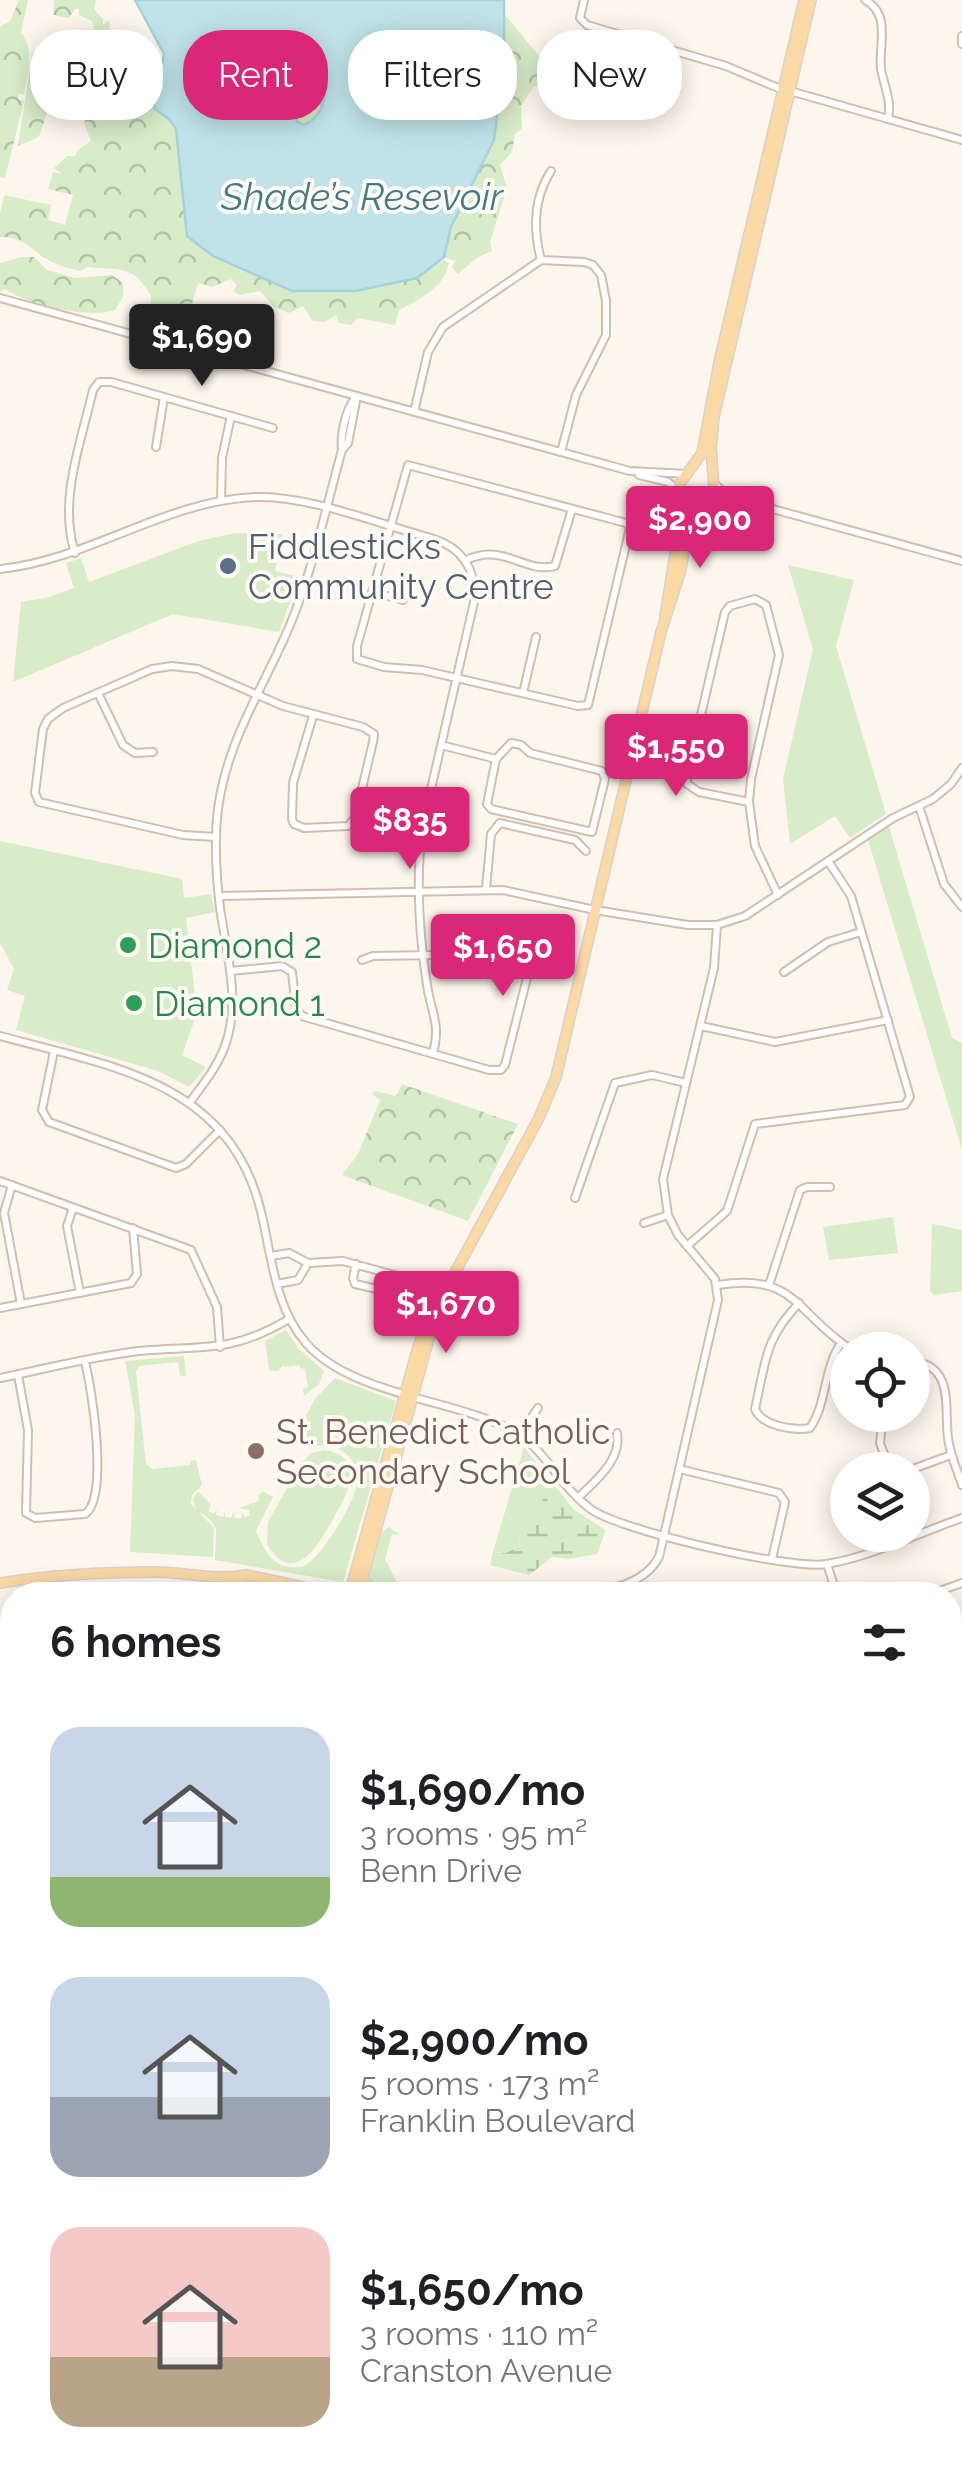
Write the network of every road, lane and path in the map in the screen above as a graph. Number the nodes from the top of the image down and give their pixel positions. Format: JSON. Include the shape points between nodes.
{"nodes":[{"id":1,"x":584,"y":0,"type":"edge"},
{"id":2,"x":808,"y":0,"type":"edge"},
{"id":3,"x":865,"y":0,"type":"edge"},
{"id":4,"x":962,"y":36,"type":"edge"},
{"id":5,"x":962,"y":44,"type":"edge"},
{"id":6,"x":787,"y":90,"type":"junction"},
{"id":7,"x":888,"y":119,"type":"junction"},
{"id":8,"x":962,"y":140,"type":"edge"},
{"id":9,"x":551,"y":171,"type":"dead end"},
{"id":10,"x":541,"y":260,"type":"junction"},
{"id":11,"x":0,"y":298,"type":"edge"},
{"id":12,"x":358,"y":396,"type":"junction"},
{"id":13,"x":164,"y":397,"type":"junction"},
{"id":14,"x":414,"y":412,"type":"junction"},
{"id":15,"x":230,"y":416,"type":"junction"},
{"id":16,"x":273,"y":428,"type":"dead end"},
{"id":17,"x":156,"y":447,"type":"dead end"},
{"id":18,"x":561,"y":452,"type":"junction"},
{"id":19,"x":630,"y":471,"type":"junction"},
{"id":20,"x":687,"y":474,"type":"junction"},
{"id":21,"x":714,"y":482,"type":"junction"},
{"id":22,"x":679,"y":491,"type":"junction"},
{"id":23,"x":221,"y":501,"type":"junction"},
{"id":24,"x":702,"y":502,"type":"junction"},
{"id":25,"x":751,"y":503,"type":"junction"},
{"id":26,"x":326,"y":509,"type":"junction"},
{"id":27,"x":572,"y":509,"type":"junction"},
{"id":28,"x":390,"y":527,"type":"junction"},
{"id":29,"x":75,"y":553,"type":"junction"},
{"id":30,"x":466,"y":560,"type":"junction"},
{"id":31,"x":962,"y":562,"type":"edge"},
{"id":32,"x":0,"y":569,"type":"edge"},
{"id":33,"x":372,"y":592,"type":"junction"},
{"id":34,"x":403,"y":600,"type":"dead end"},
{"id":35,"x":665,"y":617,"type":"junction"},
{"id":36,"x":536,"y":637,"type":"dead end"},
{"id":37,"x":457,"y":678,"type":"junction"},
{"id":38,"x":98,"y":693,"type":"junction"},
{"id":39,"x":524,"y":693,"type":"junction"},
{"id":40,"x":255,"y":694,"type":"junction"},
{"id":41,"x":312,"y":716,"type":"junction"},
{"id":42,"x":441,"y":745,"type":"junction"},
{"id":43,"x":153,"y":752,"type":"dead end"},
{"id":44,"x":496,"y":759,"type":"junction"},
{"id":45,"x":962,"y":768,"type":"edge"},
{"id":46,"x":749,"y":802,"type":"junction"},
{"id":47,"x":919,"y":806,"type":"junction"},
{"id":48,"x":216,"y":836,"type":"junction"},
{"id":49,"x":586,"y":851,"type":"dead end"},
{"id":50,"x":828,"y":861,"type":"junction"},
{"id":51,"x":486,"y":889,"type":"junction"},
{"id":52,"x":420,"y":891,"type":"junction"},
{"id":53,"x":778,"y":895,"type":"junction"},
{"id":54,"x":219,"y":896,"type":"junction"},
{"id":55,"x":962,"y":907,"type":"edge"},
{"id":56,"x":595,"y":910,"type":"junction"},
{"id":57,"x":717,"y":925,"type":"junction"},
{"id":58,"x":860,"y":932,"type":"junction"},
{"id":59,"x":424,"y":955,"type":"junction"},
{"id":60,"x":362,"y":960,"type":"dead end"},
{"id":61,"x":230,"y":971,"type":"junction"},
{"id":62,"x":784,"y":972,"type":"dead end"},
{"id":63,"x":888,"y":1020,"type":"junction"},
{"id":64,"x":701,"y":1026,"type":"junction"},
{"id":65,"x":0,"y":1036,"type":"edge"},
{"id":66,"x":54,"y":1051,"type":"junction"},
{"id":67,"x":433,"y":1053,"type":"junction"},
{"id":68,"x":686,"y":1083,"type":"junction"},
{"id":69,"x":190,"y":1102,"type":"junction"},
{"id":70,"x":220,"y":1130,"type":"junction"},
{"id":71,"x":0,"y":1181,"type":"edge"},
{"id":72,"x":12,"y":1185,"type":"junction"},
{"id":73,"x":830,"y":1187,"type":"dead end"},
{"id":74,"x":575,"y":1198,"type":"dead end"},
{"id":75,"x":73,"y":1208,"type":"junction"},
{"id":76,"x":668,"y":1215,"type":"junction"},
{"id":77,"x":644,"y":1223,"type":"dead end"},
{"id":78,"x":133,"y":1228,"type":"junction"},
{"id":79,"x":687,"y":1246,"type":"junction"},
{"id":80,"x":271,"y":1256,"type":"junction"},
{"id":81,"x":308,"y":1263,"type":"junction"},
{"id":82,"x":356,"y":1264,"type":"junction"},
{"id":83,"x":277,"y":1284,"type":"junction"},
{"id":84,"x":718,"y":1285,"type":"junction"},
{"id":85,"x":769,"y":1285,"type":"junction"},
{"id":86,"x":80,"y":1294,"type":"junction"},
{"id":87,"x":22,"y":1304,"type":"junction"},
{"id":88,"x":799,"y":1304,"type":"junction"},
{"id":89,"x":0,"y":1308,"type":"edge"},
{"id":90,"x":289,"y":1319,"type":"junction"},
{"id":91,"x":830,"y":1332,"type":"edge"},
{"id":92,"x":220,"y":1347,"type":"junction"},
{"id":93,"x":86,"y":1362,"type":"junction"},
{"id":94,"x":830,"y":1364,"type":"edge"},
{"id":95,"x":930,"y":1367,"type":"edge"},
{"id":96,"x":18,"y":1375,"type":"junction"},
{"id":97,"x":0,"y":1378,"type":"edge"},
{"id":98,"x":410,"y":1394,"type":"junction"},
{"id":99,"x":538,"y":1408,"type":"dead end"},
{"id":100,"x":617,"y":1433,"type":"dead end"},
{"id":101,"x":520,"y":1435,"type":"junction"},
{"id":102,"x":952,"y":1455,"type":"junction"},
{"id":103,"x":930,"y":1463,"type":"edge"},
{"id":104,"x":680,"y":1469,"type":"junction"},
{"id":105,"x":962,"y":1485,"type":"edge"},
{"id":106,"x":578,"y":1498,"type":"junction"},
{"id":107,"x":962,"y":1518,"type":"edge"},
{"id":108,"x":665,"y":1535,"type":"junction"},
{"id":109,"x":772,"y":1559,"type":"junction"},
{"id":110,"x":826,"y":1564,"type":"junction"},
{"id":111,"x":232,"y":1578,"type":"junction"},
{"id":112,"x":363,"y":1578,"type":"junction"},
{"id":113,"x":8,"y":1582,"type":"edge"},
{"id":114,"x":238,"y":1582,"type":"edge"},
{"id":115,"x":284,"y":1582,"type":"edge"},
{"id":116,"x":349,"y":1582,"type":"edge"},
{"id":117,"x":362,"y":1582,"type":"edge"},
{"id":118,"x":366,"y":1582,"type":"edge"},
{"id":119,"x":630,"y":1582,"type":"edge"},
{"id":120,"x":832,"y":1582,"type":"edge"}],
"edges":[{"from":1,"to":6,"type":"street","via":[[580,18],[587,25]]},
{"from":2,"to":6,"type":"main road"},
{"from":3,"to":7,"type":"street","via":[[882,26]]},
{"from":4,"to":5,"type":"street"},
{"from":6,"to":7,"type":"street"},
{"from":6,"to":20,"type":"main road","via":[[702,453]]},
{"from":6,"to":21,"type":"main road","via":[[714,420]]},
{"from":7,"to":8,"type":"street"},
{"from":9,"to":10,"type":"street","via":[[534,222]]},
{"from":10,"to":14,"type":"street","via":[[436,335]]},
{"from":10,"to":18,"type":"street","via":[[593,265],[606,302],[606,336],[576,394]]},
{"from":11,"to":12,"type":"street"},
{"from":12,"to":14,"type":"street"},
{"from":12,"to":26,"type":"street","via":[[351,402]]},
{"from":13,"to":15,"type":"street"},
{"from":13,"to":17,"type":"street"},
{"from":13,"to":29,"type":"street","via":[[102,380],[95,386],[68,499]]},
{"from":14,"to":18,"type":"street"},
{"from":15,"to":16,"type":"street"},
{"from":15,"to":23,"type":"street"},
{"from":18,"to":19,"type":"street"},
{"from":19,"to":20,"type":"street"},
{"from":19,"to":22,"type":"street"},
{"from":20,"to":21,"type":"main road","via":[[702,473]]},
{"from":20,"to":22,"type":"main road"},
{"from":21,"to":24,"type":"main road"},
{"from":21,"to":25,"type":"street"},
{"from":22,"to":24,"type":"main road"},
{"from":22,"to":35,"type":"main road"},
{"from":23,"to":26,"type":"street","via":[[284,498]]},
{"from":23,"to":29,"type":"street"},
{"from":24,"to":25,"type":"street"},
{"from":24,"to":35,"type":"main road","via":[[689,519]]},
{"from":25,"to":31,"type":"street"},
{"from":26,"to":28,"type":"street"},
{"from":26,"to":40,"type":"street","via":[[304,589]]},
{"from":27,"to":28,"type":"street","via":[[408,464]]},
{"from":27,"to":30,"type":"street","via":[[555,566],[493,552]]},
{"from":27,"to":39,"type":"street","via":[[630,528],[592,699],[583,706]]},
{"from":28,"to":30,"type":"street","via":[[444,542]]},
{"from":28,"to":33,"type":"street"},
{"from":29,"to":32,"type":"street"},
{"from":30,"to":37,"type":"street","via":[[475,598]]},
{"from":33,"to":34,"type":"street"},
{"from":33,"to":37,"type":"street","via":[[357,659]]},
{"from":35,"to":56,"type":"main road"},
{"from":36,"to":39,"type":"street"},
{"from":37,"to":39,"type":"street"},
{"from":37,"to":42,"type":"street"},
{"from":38,"to":40,"type":"street","via":[[172,666],[198,669]]},
{"from":38,"to":43,"type":"street","via":[[123,744],[136,753]]},
{"from":38,"to":48,"type":"street","via":[[45,724],[36,798],[173,833]]},
{"from":40,"to":41,"type":"street"},
{"from":40,"to":48,"type":"street","via":[[226,768]]},
{"from":41,"to":41,"type":"street","via":[[293,783],[292,819],[304,828],[348,826],[374,734]]},
{"from":42,"to":44,"type":"street"},
{"from":42,"to":52,"type":"street","via":[[422,828]]},
{"from":44,"to":44,"type":"street","via":[[516,743],[530,753],[602,771],[592,832],[491,809]]},
{"from":45,"to":47,"type":"street","via":[[946,790]]},
{"from":46,"to":46,"type":"street","via":[[779,651],[766,605],[755,599],[726,612],[687,775],[687,784],[699,792]]},
{"from":46,"to":53,"type":"street","via":[[755,846]]},
{"from":47,"to":50,"type":"street"},
{"from":47,"to":55,"type":"street","via":[[944,884]]},
{"from":48,"to":54,"type":"street"},
{"from":49,"to":51,"type":"street","via":[[574,840],[500,823],[491,834]]},
{"from":50,"to":53,"type":"street"},
{"from":50,"to":58,"type":"street","via":[[851,896]]},
{"from":51,"to":52,"type":"street"},
{"from":51,"to":56,"type":"street"},
{"from":52,"to":54,"type":"street"},
{"from":52,"to":59,"type":"street"},
{"from":53,"to":57,"type":"street"},
{"from":54,"to":61,"type":"street"},
{"from":56,"to":57,"type":"street"},
{"from":56,"to":98,"type":"main road","via":[[540,1118],[447,1283]]},
{"from":57,"to":64,"type":"street"},
{"from":58,"to":62,"type":"street","via":[[828,942]]},
{"from":58,"to":63,"type":"street"},
{"from":59,"to":60,"type":"street"},
{"from":59,"to":67,"type":"street","via":[[438,1026]]},
{"from":59,"to":67,"type":"street","via":[[494,954],[523,960],[529,970],[501,1070]]},
{"from":61,"to":67,"type":"street","via":[[289,968],[302,1016]]},
{"from":61,"to":69,"type":"street","via":[[228,1036]]},
{"from":63,"to":64,"type":"street","via":[[775,1042]]},
{"from":63,"to":79,"type":"street","via":[[910,1097],[906,1106],[755,1124],[727,1210]]},
{"from":64,"to":68,"type":"street"},
{"from":65,"to":66,"type":"street"},
{"from":66,"to":69,"type":"street","via":[[149,1080]]},
{"from":66,"to":70,"type":"street","via":[[42,1104],[49,1122],[176,1168]]},
{"from":68,"to":74,"type":"street","via":[[652,1076],[615,1084]]},
{"from":68,"to":76,"type":"street","via":[[664,1165]]},
{"from":69,"to":70,"type":"street"},
{"from":70,"to":80,"type":"street","via":[[251,1180]]},
{"from":71,"to":72,"type":"street"},
{"from":72,"to":75,"type":"street"},
{"from":72,"to":87,"type":"street","via":[[4,1213]]},
{"from":73,"to":85,"type":"street","via":[[800,1190]]},
{"from":75,"to":78,"type":"street"},
{"from":75,"to":86,"type":"street","via":[[68,1226]]},
{"from":76,"to":77,"type":"street"},
{"from":76,"to":79,"type":"street"},
{"from":78,"to":86,"type":"street","via":[[134,1280]]},
{"from":78,"to":92,"type":"street","via":[[194,1252],[219,1312]]},
{"from":79,"to":84,"type":"street"},
{"from":80,"to":81,"type":"street","via":[[289,1253]]},
{"from":80,"to":83,"type":"street"},
{"from":81,"to":82,"type":"street"},
{"from":81,"to":83,"type":"street","via":[[298,1280]]},
{"from":82,"to":82,"type":"street","via":[[398,1276],[399,1294],[356,1284]]},
{"from":83,"to":90,"type":"street"},
{"from":84,"to":85,"type":"street"},
{"from":84,"to":104,"type":"street"},
{"from":85,"to":88,"type":"street"},
{"from":86,"to":87,"type":"street"},
{"from":87,"to":89,"type":"street"},
{"from":88,"to":91,"type":"street"},
{"from":88,"to":94,"type":"street","via":[[771,1338],[757,1416],[810,1428]]},
{"from":90,"to":92,"type":"street","via":[[252,1340]]},
{"from":90,"to":98,"type":"street","via":[[324,1361]]},
{"from":92,"to":93,"type":"street"},
{"from":93,"to":96,"type":"street"},
{"from":93,"to":96,"type":"street","via":[[97,1435],[93,1504],[85,1514],[26,1513],[28,1430]]},
{"from":95,"to":102,"type":"street","via":[[944,1383]]},
{"from":96,"to":97,"type":"street"},
{"from":98,"to":101,"type":"street"},
{"from":98,"to":112,"type":"main road"},
{"from":98,"to":116,"type":"main road"},
{"from":99,"to":101,"type":"street"},
{"from":100,"to":106,"type":"street","via":[[607,1468]]},
{"from":101,"to":106,"type":"street"},
{"from":102,"to":103,"type":"street"},
{"from":102,"to":105,"type":"street"},
{"from":104,"to":108,"type":"street"},
{"from":104,"to":109,"type":"street","via":[[779,1492],[784,1502]]},
{"from":106,"to":108,"type":"street","via":[[612,1521]]},
{"from":107,"to":110,"type":"street"},
{"from":108,"to":109,"type":"street"},
{"from":108,"to":119,"type":"street","via":[[652,1568]]},
{"from":109,"to":110,"type":"street"},
{"from":110,"to":120,"type":"street"},
{"from":111,"to":113,"type":"main road","via":[[82,1573]]},
{"from":111,"to":114,"type":"main road"},
{"from":111,"to":115,"type":"main road","via":[[247,1574]]},
{"from":112,"to":117,"type":"main road"},
{"from":112,"to":118,"type":"main road"}]}
